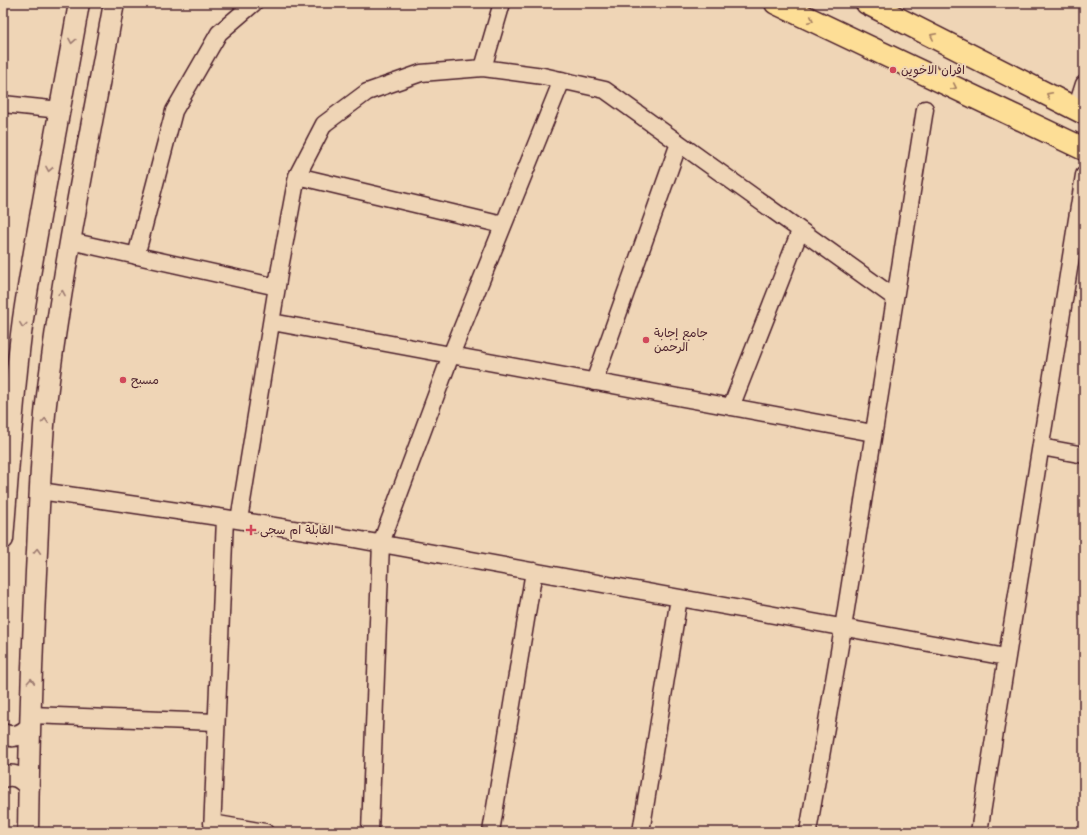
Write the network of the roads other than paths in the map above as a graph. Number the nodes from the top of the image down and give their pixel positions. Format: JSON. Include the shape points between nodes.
{"nodes":[{"id":1,"x":79,"y":3,"type":"edge"},
{"id":2,"x":114,"y":3,"type":"edge"},
{"id":3,"x":254,"y":3,"type":"edge"},
{"id":4,"x":502,"y":3,"type":"edge"},
{"id":5,"x":776,"y":3,"type":"edge"},
{"id":6,"x":867,"y":3,"type":"edge"},
{"id":7,"x":888,"y":8,"type":"edge"},
{"id":8,"x":483,"y":68,"type":"junction"},
{"id":9,"x":562,"y":80,"type":"junction"},
{"id":10,"x":1084,"y":84,"type":"edge"},
{"id":11,"x":3,"y":104,"type":"edge"},
{"id":12,"x":925,"y":109,"type":"dead end"},
{"id":13,"x":60,"y":110,"type":"junction"},
{"id":14,"x":1080,"y":111,"type":"edge"},
{"id":15,"x":679,"y":143,"type":"junction"},
{"id":16,"x":1084,"y":149,"type":"edge"},
{"id":17,"x":1084,"y":175,"type":"edge"},
{"id":18,"x":297,"y":176,"type":"junction"},
{"id":19,"x":503,"y":225,"type":"junction"},
{"id":20,"x":800,"y":230,"type":"junction"},
{"id":21,"x":70,"y":241,"type":"junction"},
{"id":22,"x":136,"y":256,"type":"junction"},
{"id":23,"x":277,"y":287,"type":"junction"},
{"id":24,"x":895,"y":298,"type":"junction"},
{"id":25,"x":272,"y":322,"type":"junction"},
{"id":26,"x":451,"y":355,"type":"junction"},
{"id":27,"x":594,"y":382,"type":"junction"},
{"id":28,"x":731,"y":407,"type":"junction"},
{"id":29,"x":873,"y":433,"type":"junction"},
{"id":30,"x":1040,"y":447,"type":"junction"},
{"id":31,"x":1084,"y":455,"type":"edge"},
{"id":32,"x":6,"y":460,"type":"edge"},
{"id":33,"x":40,"y":491,"type":"junction"},
{"id":34,"x":232,"y":519,"type":"junction"},
{"id":35,"x":3,"y":539,"type":"edge"},
{"id":36,"x":381,"y":543,"type":"junction"},
{"id":37,"x":534,"y":571,"type":"junction"},
{"id":38,"x":679,"y":598,"type":"junction"},
{"id":39,"x":843,"y":628,"type":"junction"},
{"id":40,"x":1006,"y":657,"type":"junction"},
{"id":41,"x":30,"y":721,"type":"junction"},
{"id":42,"x":216,"y":722,"type":"junction"},
{"id":43,"x":3,"y":734,"type":"edge"},
{"id":44,"x":3,"y":777,"type":"edge"},
{"id":45,"x":29,"y":787,"type":"junction"},
{"id":46,"x":212,"y":827,"type":"edge"},
{"id":47,"x":28,"y":832,"type":"edge"},
{"id":48,"x":265,"y":832,"type":"edge"},
{"id":49,"x":370,"y":832,"type":"edge"},
{"id":50,"x":491,"y":832,"type":"edge"},
{"id":51,"x":641,"y":832,"type":"edge"},
{"id":52,"x":808,"y":832,"type":"edge"},
{"id":53,"x":978,"y":832,"type":"edge"}],
"edges":[{"from":1,"to":13,"type":"street","one_way":true},
{"from":2,"to":21,"type":"street"},
{"from":3,"to":22,"type":"street","via":[[219,33],[174,111]]},
{"from":4,"to":8,"type":"street"},
{"from":5,"to":16,"type":"main road","one_way":true},
{"from":6,"to":7,"type":"main road"},
{"from":14,"to":7,"type":"main road","one_way":true},
{"from":8,"to":9,"type":"street"},
{"from":8,"to":18,"type":"street","via":[[421,73],[367,92],[324,124]]},
{"from":9,"to":15,"type":"street","via":[[605,90]]},
{"from":9,"to":19,"type":"street"},
{"from":10,"to":14,"type":"street"},
{"from":11,"to":13,"type":"street"},
{"from":12,"to":24,"type":"street"},
{"from":13,"to":32,"type":"street","one_way":true,"via":[[23,320]]},
{"from":15,"to":20,"type":"street"},
{"from":15,"to":27,"type":"street"},
{"from":17,"to":30,"type":"street"},
{"from":18,"to":19,"type":"street"},
{"from":18,"to":23,"type":"street"},
{"from":19,"to":26,"type":"street"},
{"from":20,"to":24,"type":"street"},
{"from":20,"to":28,"type":"street"},
{"from":21,"to":22,"type":"street"},
{"from":33,"to":21,"type":"street","one_way":true,"via":[[56,324]]},
{"from":22,"to":23,"type":"street"},
{"from":23,"to":25,"type":"street"},
{"from":24,"to":29,"type":"street"},
{"from":25,"to":26,"type":"street"},
{"from":25,"to":34,"type":"street"},
{"from":26,"to":27,"type":"street"},
{"from":26,"to":36,"type":"street"},
{"from":27,"to":28,"type":"street"},
{"from":28,"to":29,"type":"street"},
{"from":29,"to":39,"type":"street"},
{"from":30,"to":31,"type":"street"},
{"from":30,"to":40,"type":"street"},
{"from":32,"to":35,"type":"street"},
{"from":33,"to":34,"type":"street"},
{"from":41,"to":33,"type":"street","one_way":true},
{"from":34,"to":36,"type":"street"},
{"from":34,"to":42,"type":"street"},
{"from":36,"to":37,"type":"street"},
{"from":36,"to":49,"type":"street"},
{"from":37,"to":38,"type":"street"},
{"from":37,"to":50,"type":"street"},
{"from":38,"to":39,"type":"street"},
{"from":38,"to":51,"type":"street"},
{"from":39,"to":40,"type":"street"},
{"from":39,"to":52,"type":"street"},
{"from":40,"to":53,"type":"street"},
{"from":41,"to":42,"type":"street"},
{"from":41,"to":43,"type":"street","via":[[24,733],[16,736]]},
{"from":41,"to":45,"type":"street"},
{"from":42,"to":46,"type":"street"},
{"from":44,"to":45,"type":"street","via":[[16,776]]},
{"from":45,"to":47,"type":"street"},
{"from":46,"to":48,"type":"street"}]}
